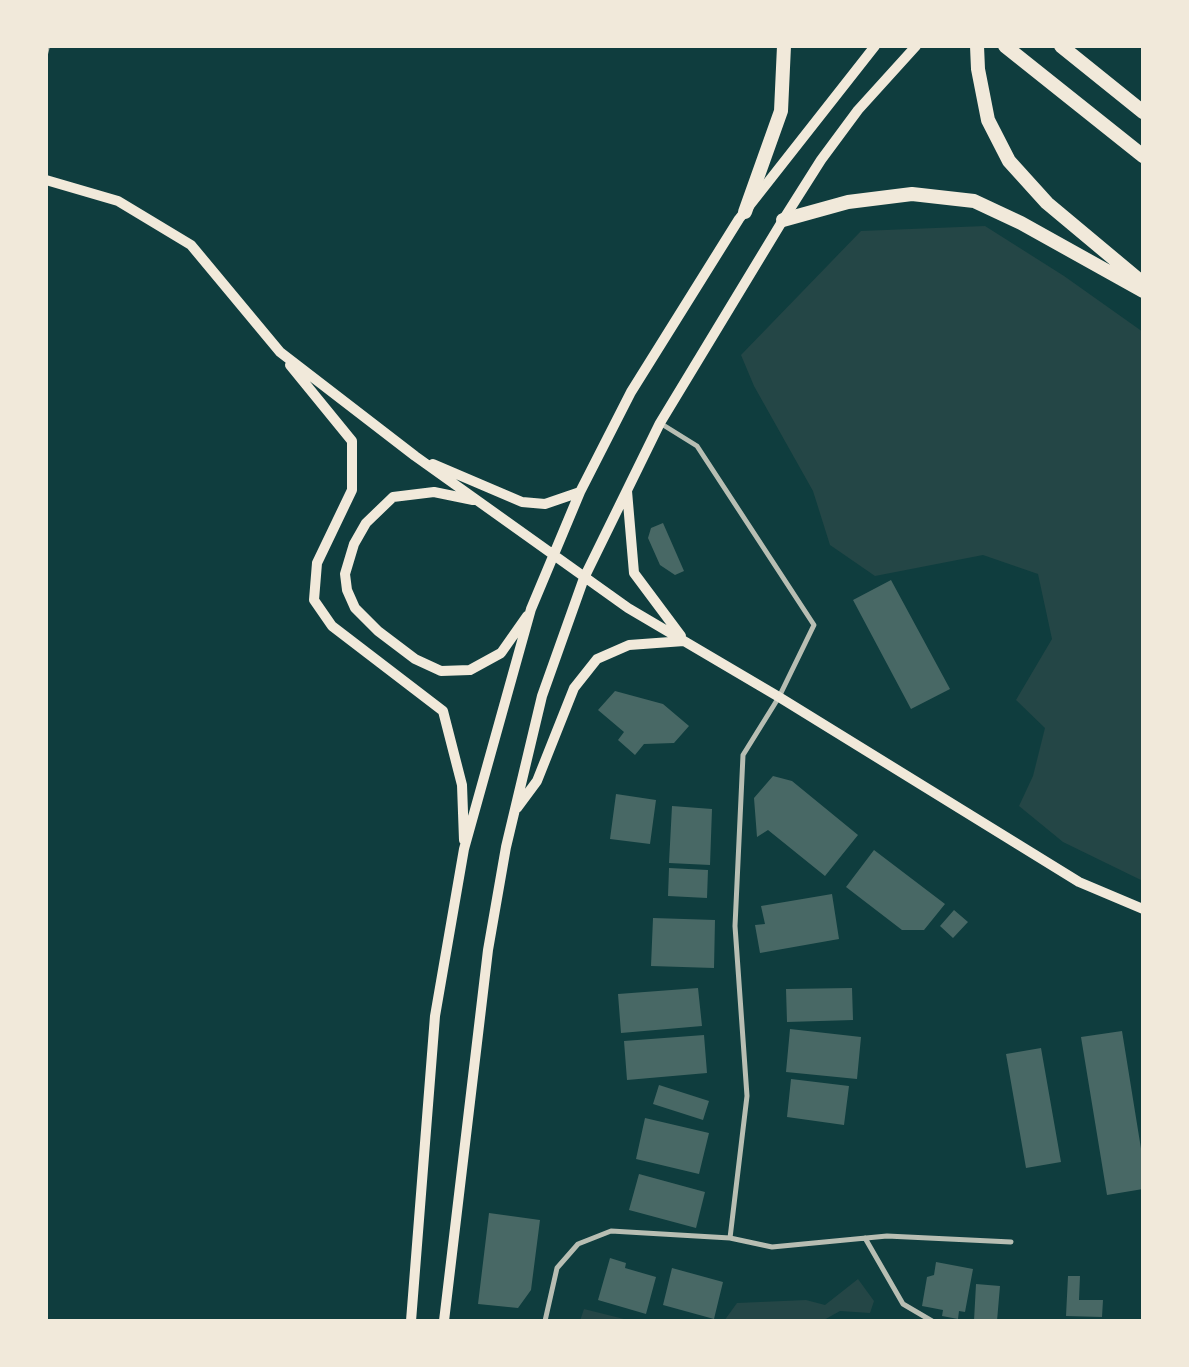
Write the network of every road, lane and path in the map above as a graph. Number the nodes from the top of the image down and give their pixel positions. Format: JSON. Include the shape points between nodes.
{"nodes":[{"id":1,"x":48,"y":46,"type":"edge"},
{"id":2,"x":784,"y":46,"type":"edge"},
{"id":3,"x":875,"y":46,"type":"edge"},
{"id":4,"x":916,"y":46,"type":"edge"},
{"id":5,"x":977,"y":46,"type":"edge"},
{"id":6,"x":1061,"y":46,"type":"edge"},
{"id":7,"x":1008,"y":48,"type":"edge"},
{"id":8,"x":46,"y":54,"type":"edge"},
{"id":9,"x":1143,"y":112,"type":"edge"},
{"id":10,"x":1143,"y":156,"type":"edge"},
{"id":11,"x":46,"y":180,"type":"edge"},
{"id":12,"x":745,"y":212,"type":"junction"},
{"id":13,"x":783,"y":220,"type":"junction"},
{"id":14,"x":1143,"y":283,"type":"edge"},
{"id":15,"x":1143,"y":291,"type":"edge"},
{"id":16,"x":280,"y":352,"type":"junction"},
{"id":17,"x":660,"y":423,"type":"junction"},
{"id":18,"x":415,"y":456,"type":"junction"},
{"id":19,"x":627,"y":490,"type":"junction"},
{"id":20,"x":580,"y":492,"type":"junction"},
{"id":21,"x":477,"y":500,"type":"junction"},
{"id":22,"x":553,"y":556,"type":"junction"},
{"id":23,"x":584,"y":578,"type":"junction"},
{"id":24,"x":531,"y":609,"type":"junction"},
{"id":25,"x":684,"y":641,"type":"junction"},
{"id":26,"x":779,"y":697,"type":"junction"},
{"id":27,"x":514,"y":810,"type":"junction"},
{"id":28,"x":464,"y":849,"type":"junction"},
{"id":29,"x":1143,"y":909,"type":"edge"},
{"id":30,"x":730,"y":1238,"type":"junction"},
{"id":31,"x":865,"y":1238,"type":"junction"},
{"id":32,"x":1011,"y":1242,"type":"dead end"},
{"id":33,"x":410,"y":1321,"type":"edge"},
{"id":34,"x":444,"y":1321,"type":"edge"},
{"id":35,"x":545,"y":1321,"type":"edge"},
{"id":36,"x":932,"y":1321,"type":"edge"}],
"edges":[{"from":1,"to":8,"type":"lane"},
{"from":2,"to":12,"type":"highway","via":[[781,111]]},
{"from":3,"to":12,"type":"main road"},
{"from":4,"to":13,"type":"main road","via":[[858,110]]},
{"from":5,"to":14,"type":"highway","via":[[988,120],[1009,161],[1046,203]]},
{"from":6,"to":9,"type":"highway"},
{"from":7,"to":10,"type":"highway"},
{"from":11,"to":16,"type":"main road","via":[[118,201],[191,245]]},
{"from":12,"to":20,"type":"main road","via":[[631,392]]},
{"from":13,"to":15,"type":"highway","via":[[848,202],[912,194],[974,201]]},
{"from":13,"to":17,"type":"main road"},
{"from":16,"to":18,"type":"main road"},
{"from":16,"to":28,"type":"main road","via":[[352,442],[352,490],[317,563],[314,600],[332,626],[443,711],[462,785]]},
{"from":17,"to":19,"type":"main road"},
{"from":17,"to":26,"type":"street","via":[[697,446],[814,625]]},
{"from":18,"to":20,"type":"main road","via":[[522,502],[545,504]]},
{"from":18,"to":21,"type":"main road"},
{"from":19,"to":23,"type":"main road"},
{"from":19,"to":25,"type":"main road","via":[[634,573]]},
{"from":20,"to":22,"type":"main road"},
{"from":21,"to":22,"type":"main road"},
{"from":21,"to":24,"type":"main road","via":[[434,492],[392,497],[366,523],[354,544],[345,574],[346,590],[355,608],[378,631],[415,660],[441,671],[470,670],[501,653]]},
{"from":22,"to":23,"type":"main road"},
{"from":22,"to":24,"type":"main road"},
{"from":23,"to":25,"type":"main road"},
{"from":23,"to":27,"type":"main road","via":[[542,696]]},
{"from":24,"to":28,"type":"main road"},
{"from":25,"to":26,"type":"main road"},
{"from":25,"to":27,"type":"main road","via":[[629,645],[597,659],[574,688],[536,781]]},
{"from":26,"to":29,"type":"main road","via":[[1079,882]]},
{"from":26,"to":30,"type":"street","via":[[743,755],[735,926],[747,1096]]},
{"from":27,"to":34,"type":"main road","via":[[488,950]]},
{"from":28,"to":33,"type":"main road","via":[[435,1016]]},
{"from":30,"to":31,"type":"street","via":[[772,1247]]},
{"from":30,"to":35,"type":"street","via":[[611,1231],[578,1244],[557,1268]]},
{"from":31,"to":32,"type":"street","via":[[886,1236]]},
{"from":31,"to":36,"type":"street","via":[[903,1304]]}]}
